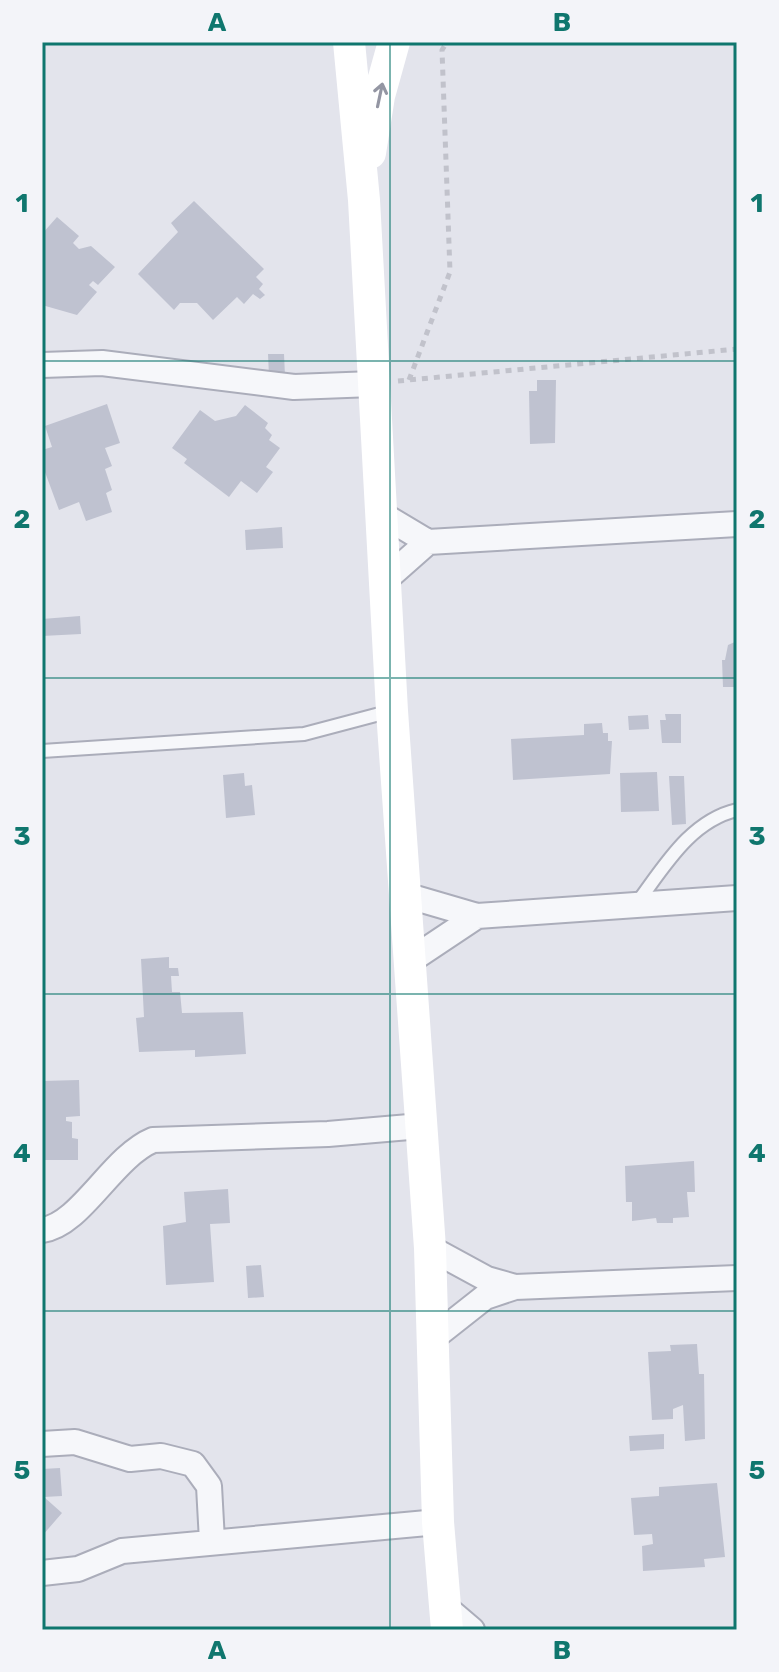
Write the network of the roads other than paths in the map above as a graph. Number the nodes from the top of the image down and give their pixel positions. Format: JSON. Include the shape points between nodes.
{"nodes":[{"id":1,"x":349,"y":42,"type":"edge"},
{"id":2,"x":394,"y":42,"type":"edge"},
{"id":3,"x":364,"y":200,"type":"junction"},
{"id":4,"x":42,"y":365,"type":"edge"},
{"id":5,"x":373,"y":384,"type":"junction"},
{"id":6,"x":381,"y":514,"type":"junction"},
{"id":7,"x":737,"y":524,"type":"edge"},
{"id":8,"x":428,"y":542,"type":"junction"},
{"id":9,"x":385,"y":580,"type":"junction"},
{"id":10,"x":392,"y":711,"type":"junction"},
{"id":11,"x":42,"y":751,"type":"edge"},
{"id":12,"x":737,"y":810,"type":"edge"},
{"id":13,"x":405,"y":895,"type":"junction"},
{"id":14,"x":737,"y":898,"type":"edge"},
{"id":15,"x":636,"y":904,"type":"junction"},
{"id":16,"x":477,"y":916,"type":"junction"},
{"id":17,"x":411,"y":960,"type":"junction"},
{"id":18,"x":421,"y":1126,"type":"junction"},
{"id":19,"x":42,"y":1230,"type":"edge"},
{"id":20,"x":430,"y":1248,"type":"junction"},
{"id":21,"x":737,"y":1278,"type":"edge"},
{"id":22,"x":515,"y":1287,"type":"junction"},
{"id":23,"x":433,"y":1338,"type":"junction"},
{"id":24,"x":42,"y":1444,"type":"edge"},
{"id":25,"x":438,"y":1522,"type":"junction"},
{"id":26,"x":212,"y":1541,"type":"junction"},
{"id":27,"x":42,"y":1573,"type":"edge"},
{"id":28,"x":446,"y":1618,"type":"edge"},
{"id":29,"x":472,"y":1630,"type":"edge"}],
"edges":[{"from":1,"to":3,"type":"street"},
{"from":3,"to":2,"type":"street","one_way":true,"via":[[379,96]]},
{"from":3,"to":5,"type":"street"},
{"from":4,"to":5,"type":"street","via":[[102,363],[294,387]]},
{"from":5,"to":6,"type":"street"},
{"from":6,"to":8,"type":"street"},
{"from":6,"to":9,"type":"street"},
{"from":7,"to":8,"type":"street"},
{"from":8,"to":9,"type":"street"},
{"from":9,"to":10,"type":"street"},
{"from":10,"to":11,"type":"lane","via":[[304,734]]},
{"from":10,"to":13,"type":"street"},
{"from":12,"to":15,"type":"lane","via":[[721,813],[687,837]]},
{"from":13,"to":16,"type":"street"},
{"from":13,"to":17,"type":"street"},
{"from":14,"to":15,"type":"street"},
{"from":15,"to":16,"type":"street"},
{"from":16,"to":17,"type":"street"},
{"from":17,"to":18,"type":"street"},
{"from":18,"to":19,"type":"street","via":[[153,1140],[136,1147],[64,1221]]},
{"from":18,"to":20,"type":"street"},
{"from":20,"to":22,"type":"street","via":[[487,1279]]},
{"from":20,"to":23,"type":"street"},
{"from":21,"to":22,"type":"street"},
{"from":22,"to":23,"type":"street","via":[[485,1297]]},
{"from":23,"to":25,"type":"street"},
{"from":24,"to":26,"type":"street","via":[[75,1442],[130,1459],[161,1456],[193,1464],[209,1486]]},
{"from":25,"to":26,"type":"street"},
{"from":25,"to":28,"type":"street"},
{"from":26,"to":27,"type":"street","via":[[122,1551],[78,1569]]},
{"from":28,"to":29,"type":"street"}]}
